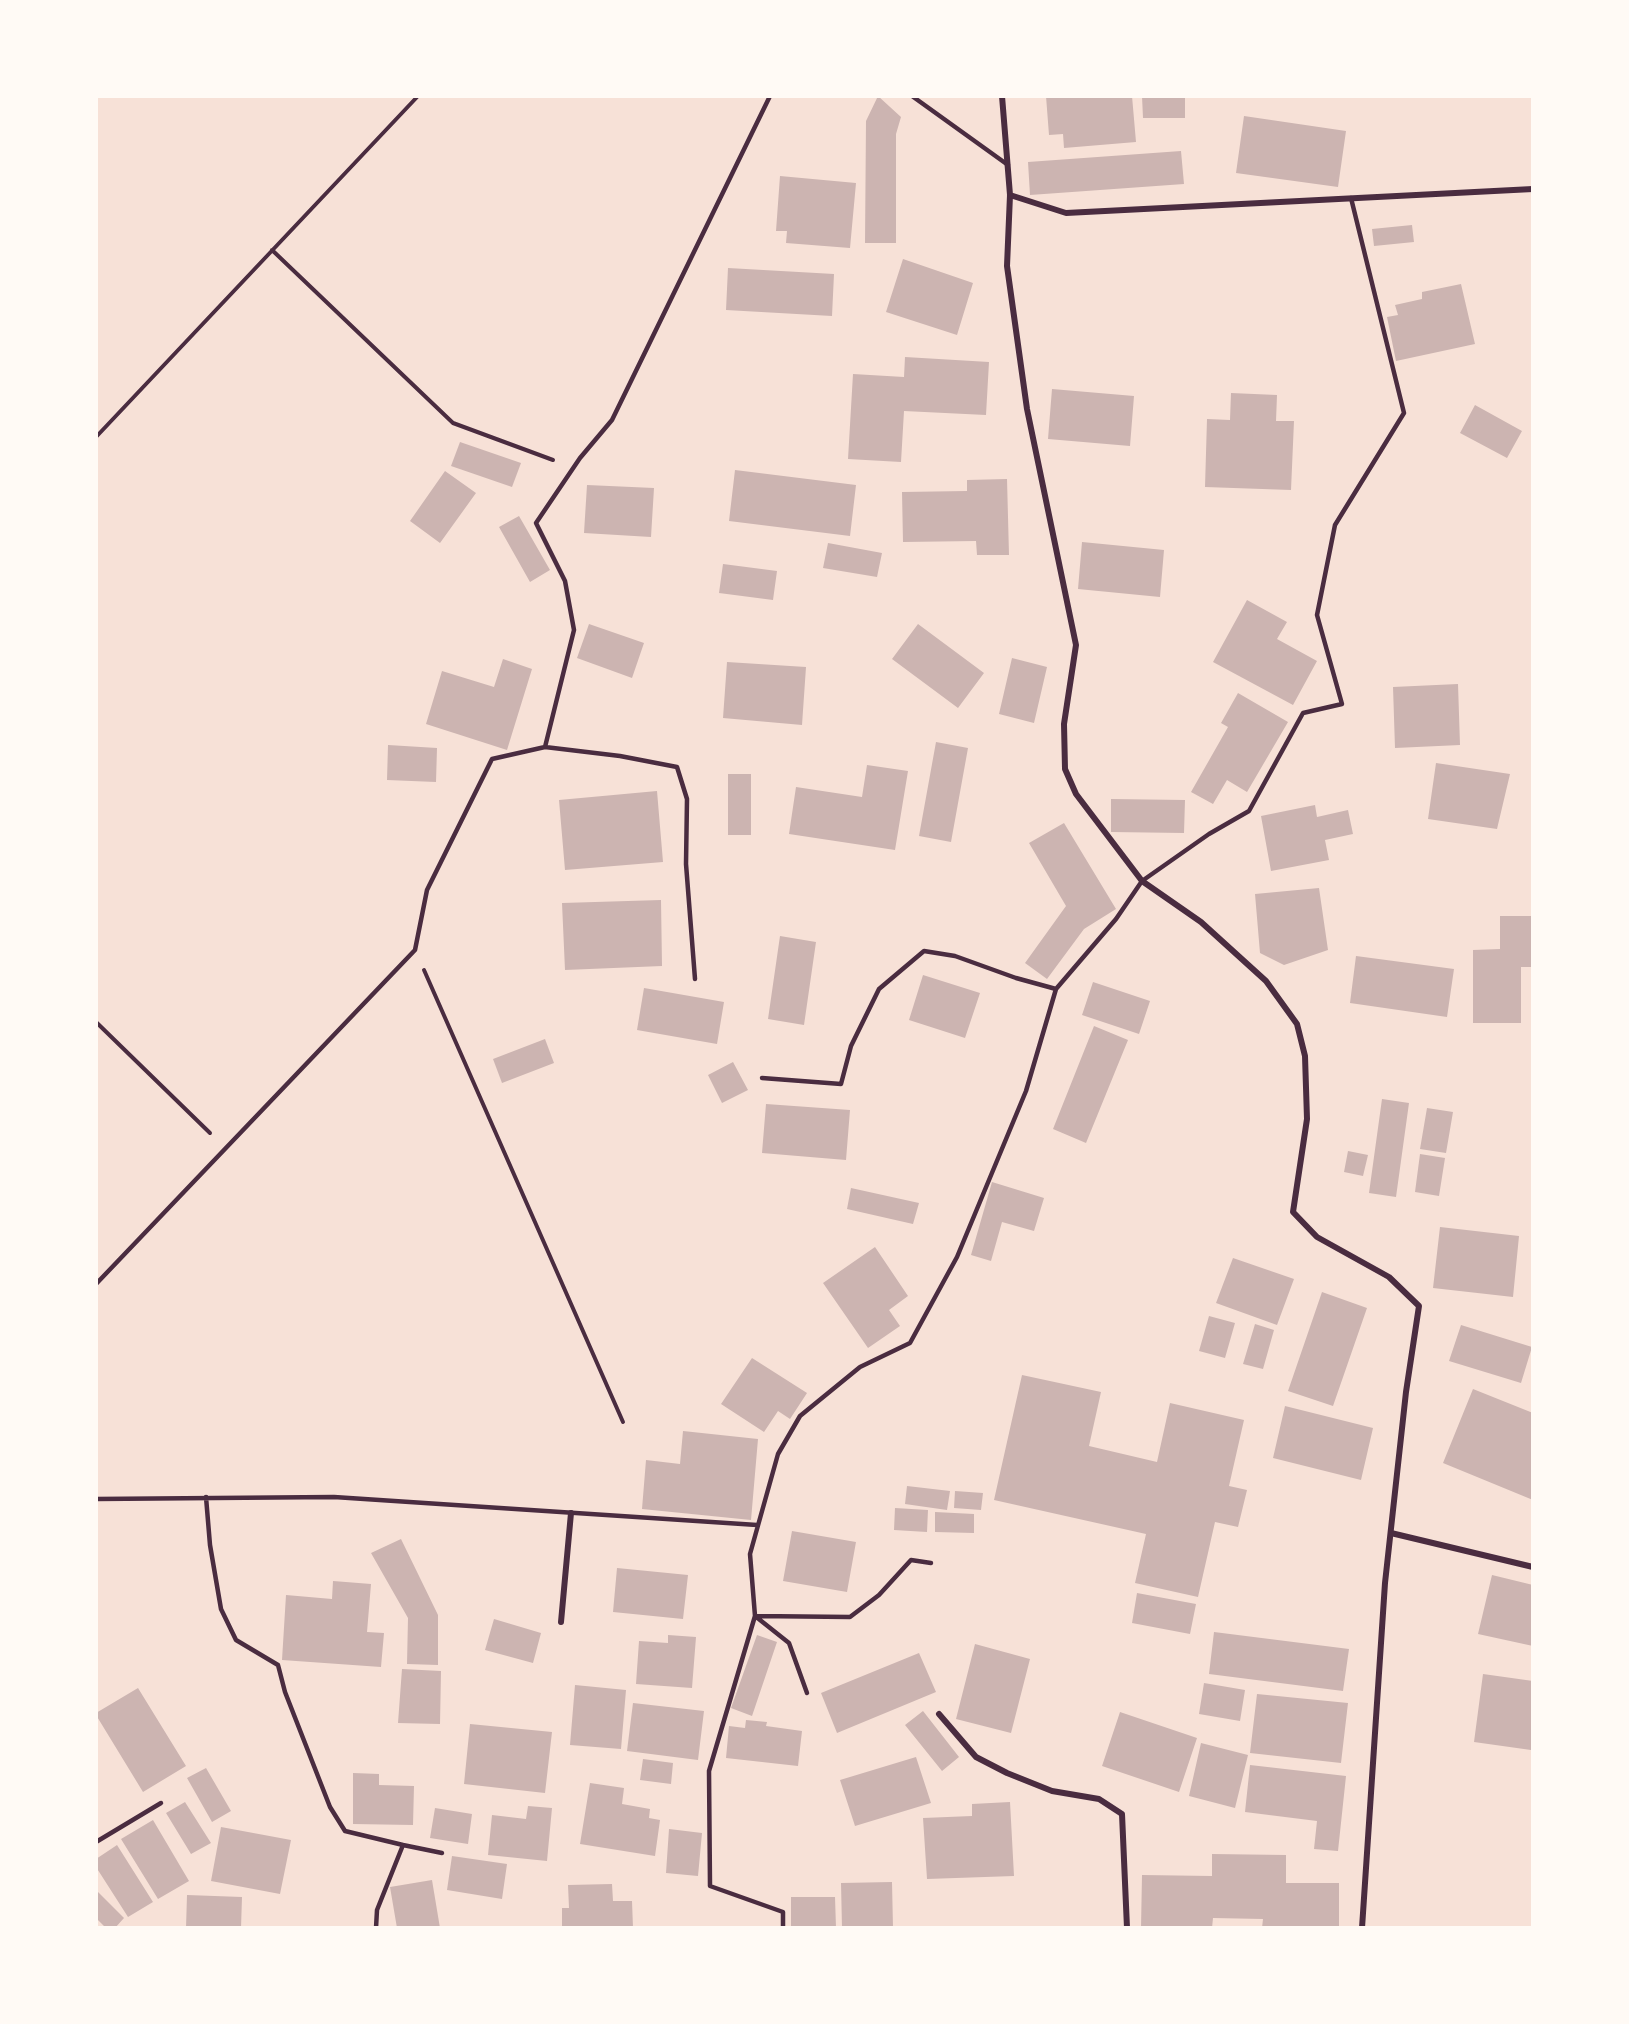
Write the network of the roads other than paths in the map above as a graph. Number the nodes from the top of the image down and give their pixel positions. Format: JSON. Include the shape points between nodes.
{"nodes":[{"id":1,"x":770,"y":96,"type":"edge"},
{"id":2,"x":912,"y":96,"type":"edge"},
{"id":3,"x":1002,"y":96,"type":"edge"},
{"id":4,"x":1008,"y":165,"type":"junction"},
{"id":5,"x":1533,"y":189,"type":"edge"},
{"id":6,"x":1010,"y":195,"type":"junction"},
{"id":7,"x":1352,"y":198,"type":"junction"},
{"id":8,"x":545,"y":747,"type":"junction"},
{"id":9,"x":1142,"y":881,"type":"junction"},
{"id":10,"x":695,"y":979,"type":"dead end"},
{"id":11,"x":1056,"y":988,"type":"junction"},
{"id":12,"x":762,"y":1078,"type":"dead end"},
{"id":13,"x":96,"y":1284,"type":"edge"},
{"id":14,"x":206,"y":1497,"type":"junction"},
{"id":15,"x":96,"y":1499,"type":"edge"},
{"id":16,"x":571,"y":1513,"type":"junction"},
{"id":17,"x":757,"y":1525,"type":"junction"},
{"id":18,"x":1391,"y":1533,"type":"junction"},
{"id":19,"x":931,"y":1563,"type":"dead end"},
{"id":20,"x":1533,"y":1567,"type":"edge"},
{"id":21,"x":755,"y":1616,"type":"junction"},
{"id":22,"x":561,"y":1622,"type":"dead end"},
{"id":23,"x":807,"y":1693,"type":"dead end"},
{"id":24,"x":939,"y":1714,"type":"dead end"},
{"id":25,"x":160,"y":1803,"type":"dead end"},
{"id":26,"x":96,"y":1842,"type":"edge"},
{"id":27,"x":403,"y":1845,"type":"junction"},
{"id":28,"x":442,"y":1853,"type":"dead end"},
{"id":29,"x":376,"y":1928,"type":"edge"},
{"id":30,"x":783,"y":1928,"type":"edge"},
{"id":31,"x":1127,"y":1928,"type":"edge"},
{"id":32,"x":1362,"y":1928,"type":"edge"}],
"edges":[{"from":1,"to":8,"type":"lane","via":[[612,420],[536,523],[566,581],[574,630]]},
{"from":2,"to":4,"type":"lane"},
{"from":3,"to":4,"type":"street"},
{"from":4,"to":6,"type":"street"},
{"from":5,"to":7,"type":"street"},
{"from":6,"to":7,"type":"street","via":[[1066,213]]},
{"from":6,"to":9,"type":"street","via":[[1006,266],[1024,387],[1076,645],[1064,724],[1065,770],[1076,794]]},
{"from":7,"to":9,"type":"lane","via":[[1404,413],[1335,525],[1317,615],[1342,704],[1303,713],[1249,810]]},
{"from":8,"to":10,"type":"lane","via":[[677,767],[687,799],[686,864]]},
{"from":8,"to":13,"type":"lane","via":[[492,759],[427,890],[415,950]]},
{"from":9,"to":11,"type":"lane","via":[[1116,919]]},
{"from":9,"to":18,"type":"street","via":[[1201,922],[1250,966],[1297,1024],[1305,1056],[1307,1119],[1293,1212],[1317,1237],[1389,1277],[1419,1306]]},
{"from":11,"to":12,"type":"lane","via":[[955,956],[924,951],[879,989],[851,1046],[841,1084]]},
{"from":11,"to":17,"type":"lane","via":[[1026,1091],[957,1257],[910,1343],[860,1367],[800,1416],[778,1454]]},
{"from":14,"to":15,"type":"lane"},
{"from":14,"to":16,"type":"lane","via":[[333,1497]]},
{"from":14,"to":27,"type":"lane","via":[[221,1609],[236,1640],[278,1665],[330,1807],[345,1831]]},
{"from":16,"to":17,"type":"lane"},
{"from":16,"to":22,"type":"street"},
{"from":17,"to":21,"type":"lane","via":[[750,1554]]},
{"from":18,"to":20,"type":"street"},
{"from":18,"to":32,"type":"street"},
{"from":19,"to":21,"type":"lane","via":[[911,1560],[879,1595],[850,1617]]},
{"from":21,"to":23,"type":"lane","via":[[789,1642]]},
{"from":21,"to":30,"type":"lane","via":[[709,1771],[710,1886],[783,1912]]},
{"from":24,"to":31,"type":"street","via":[[976,1757],[1052,1791],[1099,1799],[1122,1814]]},
{"from":25,"to":26,"type":"lane"},
{"from":27,"to":28,"type":"lane"},
{"from":27,"to":29,"type":"lane","via":[[377,1910]]}]}
